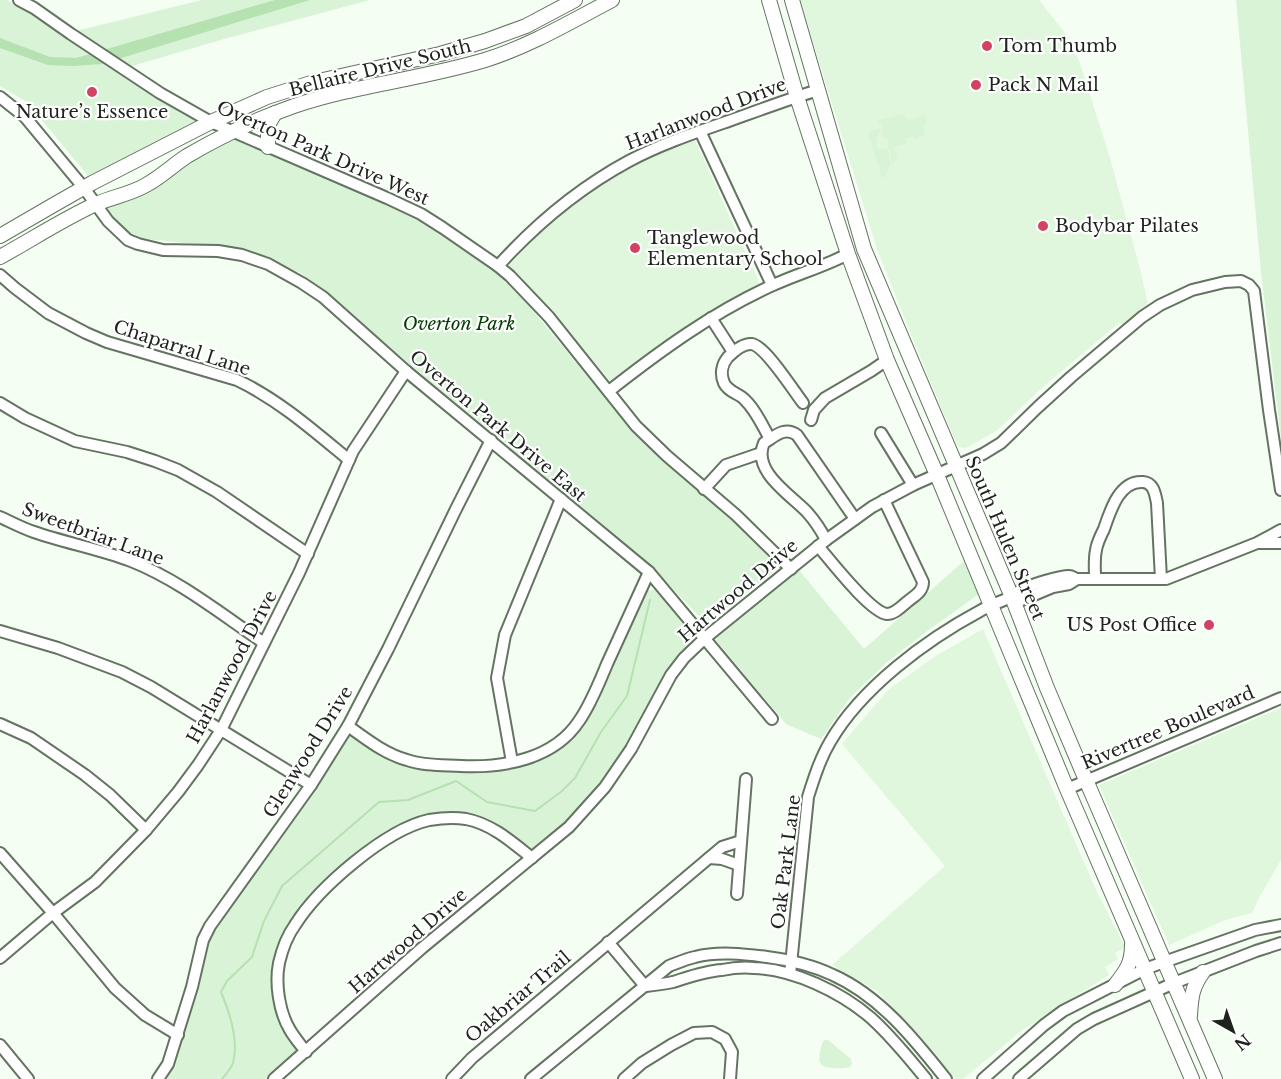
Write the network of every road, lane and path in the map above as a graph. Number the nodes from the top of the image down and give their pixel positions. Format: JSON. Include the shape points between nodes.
{"nodes":[{"id":1,"x":20,"y":0,"type":"edge"},
{"id":2,"x":575,"y":0,"type":"edge"},
{"id":3,"x":612,"y":0,"type":"edge"},
{"id":4,"x":769,"y":0,"type":"edge"},
{"id":5,"x":792,"y":0,"type":"edge"},
{"id":6,"x":36,"y":4,"type":"edge"},
{"id":7,"x":526,"y":26,"type":"junction"},
{"id":8,"x":534,"y":42,"type":"junction"},
{"id":9,"x":360,"y":72,"type":"junction"},
{"id":10,"x":362,"y":88,"type":"junction"},
{"id":11,"x":818,"y":90,"type":"junction"},
{"id":12,"x":0,"y":97,"type":"edge"},
{"id":13,"x":797,"y":97,"type":"junction"},
{"id":14,"x":275,"y":113,"type":"junction"},
{"id":15,"x":211,"y":122,"type":"junction"},
{"id":16,"x":700,"y":131,"type":"junction"},
{"id":17,"x":233,"y":132,"type":"junction"},
{"id":18,"x":268,"y":147,"type":"junction"},
{"id":19,"x":84,"y":188,"type":"junction"},
{"id":20,"x":96,"y":204,"type":"junction"},
{"id":21,"x":841,"y":229,"type":"junction"},
{"id":22,"x":0,"y":236,"type":"edge"},
{"id":23,"x":864,"y":249,"type":"junction"},
{"id":24,"x":848,"y":254,"type":"junction"},
{"id":25,"x":0,"y":257,"type":"edge"},
{"id":26,"x":498,"y":266,"type":"junction"},
{"id":27,"x":0,"y":275,"type":"edge"},
{"id":28,"x":875,"y":277,"type":"junction"},
{"id":29,"x":772,"y":285,"type":"junction"},
{"id":30,"x":711,"y":318,"type":"junction"},
{"id":31,"x":733,"y":352,"type":"junction"},
{"id":32,"x":887,"y":360,"type":"junction"},
{"id":33,"x":406,"y":371,"type":"junction"},
{"id":34,"x":609,"y":391,"type":"junction"},
{"id":35,"x":0,"y":403,"type":"edge"},
{"id":36,"x":803,"y":403,"type":"dead end"},
{"id":37,"x":811,"y":420,"type":"dead end"},
{"id":38,"x":881,"y":433,"type":"dead end"},
{"id":39,"x":770,"y":439,"type":"junction"},
{"id":40,"x":491,"y":440,"type":"junction"},
{"id":41,"x":762,"y":457,"type":"junction"},
{"id":42,"x":349,"y":460,"type":"junction"},
{"id":43,"x":956,"y":467,"type":"junction"},
{"id":44,"x":937,"y":475,"type":"junction"},
{"id":45,"x":914,"y":485,"type":"junction"},
{"id":46,"x":704,"y":489,"type":"junction"},
{"id":47,"x":1281,"y":490,"type":"edge"},
{"id":48,"x":561,"y":499,"type":"junction"},
{"id":49,"x":884,"y":500,"type":"junction"},
{"id":50,"x":0,"y":516,"type":"edge"},
{"id":51,"x":855,"y":519,"type":"junction"},
{"id":52,"x":1281,"y":530,"type":"edge"},
{"id":53,"x":822,"y":543,"type":"junction"},
{"id":54,"x":1257,"y":543,"type":"junction"},
{"id":55,"x":1281,"y":543,"type":"edge"},
{"id":56,"x":308,"y":554,"type":"junction"},
{"id":57,"x":791,"y":569,"type":"junction"},
{"id":58,"x":649,"y":572,"type":"junction"},
{"id":59,"x":1095,"y":578,"type":"junction"},
{"id":60,"x":1161,"y":579,"type":"junction"},
{"id":61,"x":1011,"y":597,"type":"junction"},
{"id":62,"x":992,"y":605,"type":"junction"},
{"id":63,"x":0,"y":631,"type":"edge"},
{"id":64,"x":705,"y":638,"type":"junction"},
{"id":65,"x":264,"y":643,"type":"junction"},
{"id":66,"x":1281,"y":698,"type":"edge"},
{"id":67,"x":772,"y":719,"type":"dead end"},
{"id":68,"x":0,"y":724,"type":"edge"},
{"id":69,"x":348,"y":726,"type":"junction"},
{"id":70,"x":221,"y":730,"type":"junction"},
{"id":71,"x":512,"y":762,"type":"junction"},
{"id":72,"x":746,"y":779,"type":"dead end"},
{"id":73,"x":1086,"y":780,"type":"junction"},
{"id":74,"x":311,"y":785,"type":"junction"},
{"id":75,"x":1067,"y":789,"type":"junction"},
{"id":76,"x":146,"y":830,"type":"junction"},
{"id":77,"x":741,"y":841,"type":"junction"},
{"id":78,"x":0,"y":853,"type":"edge"},
{"id":79,"x":532,"y":858,"type":"junction"},
{"id":80,"x":709,"y":858,"type":"junction"},
{"id":81,"x":739,"y":866,"type":"junction"},
{"id":82,"x":737,"y":894,"type":"dead end"},
{"id":83,"x":53,"y":913,"type":"junction"},
{"id":84,"x":1281,"y":925,"type":"edge"},
{"id":85,"x":1237,"y":937,"type":"junction"},
{"id":86,"x":1132,"y":939,"type":"junction"},
{"id":87,"x":609,"y":942,"type":"junction"},
{"id":88,"x":1281,"y":943,"type":"edge"},
{"id":89,"x":0,"y":958,"type":"edge"},
{"id":90,"x":792,"y":961,"type":"junction"},
{"id":91,"x":1164,"y":962,"type":"junction"},
{"id":92,"x":1145,"y":969,"type":"junction"},
{"id":93,"x":1208,"y":970,"type":"junction"},
{"id":94,"x":790,"y":974,"type":"junction"},
{"id":95,"x":1174,"y":983,"type":"junction"},
{"id":96,"x":1115,"y":985,"type":"junction"},
{"id":97,"x":645,"y":986,"type":"junction"},
{"id":98,"x":1154,"y":992,"type":"junction"},
{"id":99,"x":1190,"y":1018,"type":"junction"},
{"id":100,"x":178,"y":1035,"type":"junction"},
{"id":101,"x":0,"y":1045,"type":"edge"},
{"id":102,"x":306,"y":1052,"type":"junction"},
{"id":103,"x":1181,"y":1055,"type":"junction"},
{"id":104,"x":21,"y":1077,"type":"edge"},
{"id":105,"x":948,"y":1078,"type":"edge"},
{"id":106,"x":158,"y":1079,"type":"edge"},
{"id":107,"x":274,"y":1079,"type":"edge"},
{"id":108,"x":452,"y":1079,"type":"edge"},
{"id":109,"x":531,"y":1079,"type":"edge"},
{"id":110,"x":624,"y":1079,"type":"edge"},
{"id":111,"x":730,"y":1079,"type":"edge"},
{"id":112,"x":926,"y":1079,"type":"edge"},
{"id":113,"x":983,"y":1079,"type":"edge"},
{"id":114,"x":1019,"y":1079,"type":"edge"},
{"id":115,"x":1192,"y":1079,"type":"edge"},
{"id":116,"x":1199,"y":1079,"type":"edge"},
{"id":117,"x":1215,"y":1079,"type":"edge"}],
"edges":[{"from":1,"to":6,"type":"street","name":"Overton Park Drive West"},
{"from":2,"to":7,"type":"main road","name":"Bellaire Drive South"},
{"from":3,"to":8,"type":"main road","name":"Bellaire Drive South"},
{"from":4,"to":13,"type":"main road"},
{"from":5,"to":11,"type":"main road","name":"South Hulen Street"},
{"from":6,"to":15,"type":"street","name":"Overton Park Drive West","via":[[77,38]]},
{"from":7,"to":8,"type":"main road"},
{"from":7,"to":9,"type":"main road","name":"Bellaire Drive South","via":[[471,46]]},
{"from":8,"to":10,"type":"main road","name":"Bellaire Drive South","via":[[483,61]]},
{"from":9,"to":10,"type":"main road"},
{"from":9,"to":15,"type":"main road","name":"Bellaire Drive South","via":[[267,97]]},
{"from":10,"to":14,"type":"main road","name":"Bellaire Drive South"},
{"from":11,"to":13,"type":"street","name":"Harlanwood Drive"},
{"from":11,"to":23,"type":"main road","name":"South Hulen Street"},
{"from":12,"to":19,"type":"street","name":"Overton Park Drive East","via":[[25,117]]},
{"from":13,"to":16,"type":"street","name":"Harlanwood Drive"},
{"from":13,"to":21,"type":"main road"},
{"from":14,"to":17,"type":"main road","name":"Bellaire Drive South"},
{"from":14,"to":18,"type":"main road","via":[[268,125]]},
{"from":15,"to":17,"type":"street","name":"Overton Park Drive West"},
{"from":15,"to":19,"type":"main road","name":"Bellaire Drive South"},
{"from":16,"to":26,"type":"street","name":"Harlanwood Drive","via":[[632,159],[591,184],[545,218]]},
{"from":16,"to":29,"type":"street"},
{"from":17,"to":18,"type":"street","name":"Overton Park Drive West"},
{"from":17,"to":20,"type":"main road","name":"Bellaire Drive South","via":[[186,157],[146,185]]},
{"from":18,"to":26,"type":"street","name":"Overton Park Drive West","via":[[421,214]]},
{"from":19,"to":20,"type":"street","name":"Overton Park Drive East"},
{"from":19,"to":22,"type":"main road","name":"Bellaire Drive South"},
{"from":20,"to":25,"type":"main road","name":"Bellaire Drive South"},
{"from":20,"to":33,"type":"street","name":"Overton Park Drive East","via":[[112,226],[138,244],[163,250],[242,255],[302,282]]},
{"from":21,"to":23,"type":"main road","via":[[854,247]]},
{"from":21,"to":24,"type":"main road"},
{"from":23,"to":28,"type":"main road","name":"South Hulen Street"},
{"from":24,"to":28,"type":"main road","via":[[858,256]]},
{"from":24,"to":29,"type":"street"},
{"from":24,"to":32,"type":"main road"},
{"from":26,"to":34,"type":"street","name":"Overton Park Drive West","via":[[549,317]]},
{"from":27,"to":42,"type":"street","name":"Chaparral Lane","via":[[48,313],[86,333],[251,387],[294,414]]},
{"from":28,"to":43,"type":"main road","name":"South Hulen Street"},
{"from":29,"to":30,"type":"street"},
{"from":30,"to":31,"type":"street"},
{"from":30,"to":34,"type":"street"},
{"from":31,"to":36,"type":"street","via":[[750,344],[759,347]]},
{"from":31,"to":39,"type":"street","via":[[724,362],[724,382],[746,400]]},
{"from":32,"to":37,"type":"street","via":[[825,398]]},
{"from":32,"to":44,"type":"main road"},
{"from":33,"to":40,"type":"street","name":"Overton Park Drive East"},
{"from":33,"to":42,"type":"street","name":"Harlanwood Drive"},
{"from":34,"to":46,"type":"street","name":"Overton Park Drive West","via":[[636,426]]},
{"from":35,"to":56,"type":"street","via":[[75,441],[127,452],[178,470]]},
{"from":38,"to":45,"type":"street"},
{"from":39,"to":41,"type":"street","via":[[764,443]]},
{"from":39,"to":51,"type":"street","via":[[788,431],[801,439]]},
{"from":40,"to":48,"type":"street","name":"Overton Park Drive East"},
{"from":40,"to":69,"type":"street","name":"Glenwood Drive"},
{"from":41,"to":46,"type":"street","via":[[726,465]]},
{"from":41,"to":53,"type":"street","via":[[773,481],[807,512]]},
{"from":42,"to":56,"type":"street","name":"Harlanwood Drive"},
{"from":43,"to":44,"type":"street","name":"Hartwood Drive"},
{"from":43,"to":47,"type":"street","name":"Hartwood Drive","via":[[1001,443],[1071,377],[1160,305],[1183,293],[1241,281],[1255,294]]},
{"from":43,"to":61,"type":"main road","name":"South Hulen Street"},
{"from":44,"to":45,"type":"street","name":"Hartwood Drive"},
{"from":44,"to":62,"type":"main road"},
{"from":45,"to":49,"type":"street","name":"Hartwood Drive"},
{"from":46,"to":57,"type":"street","name":"Overton Park Drive West"},
{"from":48,"to":58,"type":"street","name":"Overton Park Drive East"},
{"from":48,"to":71,"type":"street","via":[[500,657],[497,678]]},
{"from":49,"to":51,"type":"street","name":"Hartwood Drive"},
{"from":49,"to":53,"type":"street","via":[[923,582],[921,591],[894,613],[878,610],[868,602]]},
{"from":50,"to":65,"type":"street","name":"Sweetbriar Lane","via":[[171,580]]},
{"from":51,"to":53,"type":"street","name":"Hartwood Drive"},
{"from":52,"to":54,"type":"street","name":"Oak Park Lane"},
{"from":53,"to":57,"type":"street","name":"Hartwood Drive"},
{"from":54,"to":55,"type":"street","name":"Oak Park Lane"},
{"from":54,"to":60,"type":"street","name":"Oak Park Lane"},
{"from":56,"to":65,"type":"street","name":"Harlanwood Drive"},
{"from":57,"to":64,"type":"street","name":"Hartwood Drive"},
{"from":58,"to":64,"type":"street","name":"Overton Park Drive East"},
{"from":58,"to":71,"type":"street","via":[[580,721],[551,749]]},
{"from":59,"to":60,"type":"street","name":"Oak Park Lane"},
{"from":59,"to":60,"type":"street","via":[[1096,550],[1116,498],[1130,485],[1141,482],[1155,491]]},
{"from":59,"to":61,"type":"street","name":"Oak Park Lane","via":[[1077,579],[1022,600]]},
{"from":61,"to":62,"type":"street","name":"Oak Park Lane"},
{"from":61,"to":73,"type":"main road","name":"South Hulen Street"},
{"from":62,"to":75,"type":"main road"},
{"from":62,"to":90,"type":"street","name":"Oak Park Lane","via":[[937,637],[898,666],[854,709],[829,742],[808,797]]},
{"from":63,"to":70,"type":"street","via":[[122,672]]},
{"from":64,"to":67,"type":"street","name":"Overton Park Drive East"},
{"from":64,"to":79,"type":"street","name":"Hartwood Drive","via":[[671,675],[631,749],[604,788],[569,827]]},
{"from":65,"to":70,"type":"street","name":"Harlanwood Drive"},
{"from":66,"to":73,"type":"street","name":"Rivertree Boulevard"},
{"from":68,"to":76,"type":"street","via":[[31,738],[85,775]]},
{"from":69,"to":71,"type":"street","via":[[385,751],[407,760],[473,766]]},
{"from":69,"to":74,"type":"street","name":"Glenwood Drive"},
{"from":70,"to":74,"type":"street"},
{"from":70,"to":76,"type":"street","name":"Harlanwood Drive"},
{"from":72,"to":77,"type":"street"},
{"from":73,"to":75,"type":"street","name":"Rivertree Boulevard"},
{"from":73,"to":91,"type":"main road","name":"South Hulen Street"},
{"from":74,"to":100,"type":"street","name":"Glenwood Drive","via":[[210,926]]},
{"from":75,"to":86,"type":"main road"},
{"from":76,"to":83,"type":"street","name":"Harlanwood Drive","via":[[95,882]]},
{"from":77,"to":80,"type":"street","name":"Oakbriar Trail","via":[[722,847]]},
{"from":77,"to":81,"type":"street"},
{"from":78,"to":83,"type":"street"},
{"from":79,"to":102,"type":"street","name":"Hartwood Drive","via":[[422,948]]},
{"from":79,"to":102,"type":"street","via":[[481,824],[440,818],[389,838],[347,868],[294,925],[279,965],[278,992],[284,1017]]},
{"from":80,"to":81,"type":"street"},
{"from":80,"to":87,"type":"street","name":"Oakbriar Trail"},
{"from":81,"to":82,"type":"street"},
{"from":83,"to":89,"type":"street","name":"Harlanwood Drive"},
{"from":83,"to":100,"type":"street","via":[[115,988],[146,1015]]},
{"from":84,"to":85,"type":"street"},
{"from":85,"to":91,"type":"street"},
{"from":85,"to":93,"type":"street","via":[[1238,951]]},
{"from":86,"to":92,"type":"main road"},
{"from":86,"to":96,"type":"main road","via":[[1132,957]]},
{"from":87,"to":97,"type":"street"},
{"from":87,"to":108,"type":"street","name":"Oakbriar Trail"},
{"from":88,"to":93,"type":"street"},
{"from":90,"to":94,"type":"street","name":"Oak Park Lane"},
{"from":90,"to":97,"type":"street","via":[[753,955],[704,955],[669,966]]},
{"from":90,"to":105,"type":"street","via":[[854,986],[896,1021]]},
{"from":91,"to":92,"type":"street"},
{"from":91,"to":95,"type":"main road","name":"South Hulen Street"},
{"from":92,"to":96,"type":"street"},
{"from":92,"to":98,"type":"main road"},
{"from":93,"to":95,"type":"street"},
{"from":93,"to":99,"type":"main road","via":[[1196,981]]},
{"from":94,"to":97,"type":"street","via":[[755,968],[720,970]]},
{"from":94,"to":112,"type":"street","via":[[838,995],[870,1017]]},
{"from":95,"to":98,"type":"street"},
{"from":95,"to":99,"type":"main road","name":"South Hulen Street"},
{"from":96,"to":113,"type":"street","via":[[1063,1011]]},
{"from":97,"to":109,"type":"street"},
{"from":98,"to":103,"type":"main road"},
{"from":98,"to":114,"type":"street","via":[[1077,1029]]},
{"from":99,"to":117,"type":"main road","name":"South Hulen Street"},
{"from":100,"to":106,"type":"street","name":"Glenwood Drive"},
{"from":101,"to":104,"type":"street"},
{"from":102,"to":107,"type":"street","name":"Hartwood Drive"},
{"from":103,"to":115,"type":"main road"},
{"from":103,"to":116,"type":"main road"},
{"from":110,"to":111,"type":"street","via":[[671,1045],[694,1033],[712,1032],[725,1039],[732,1052]]}]}
